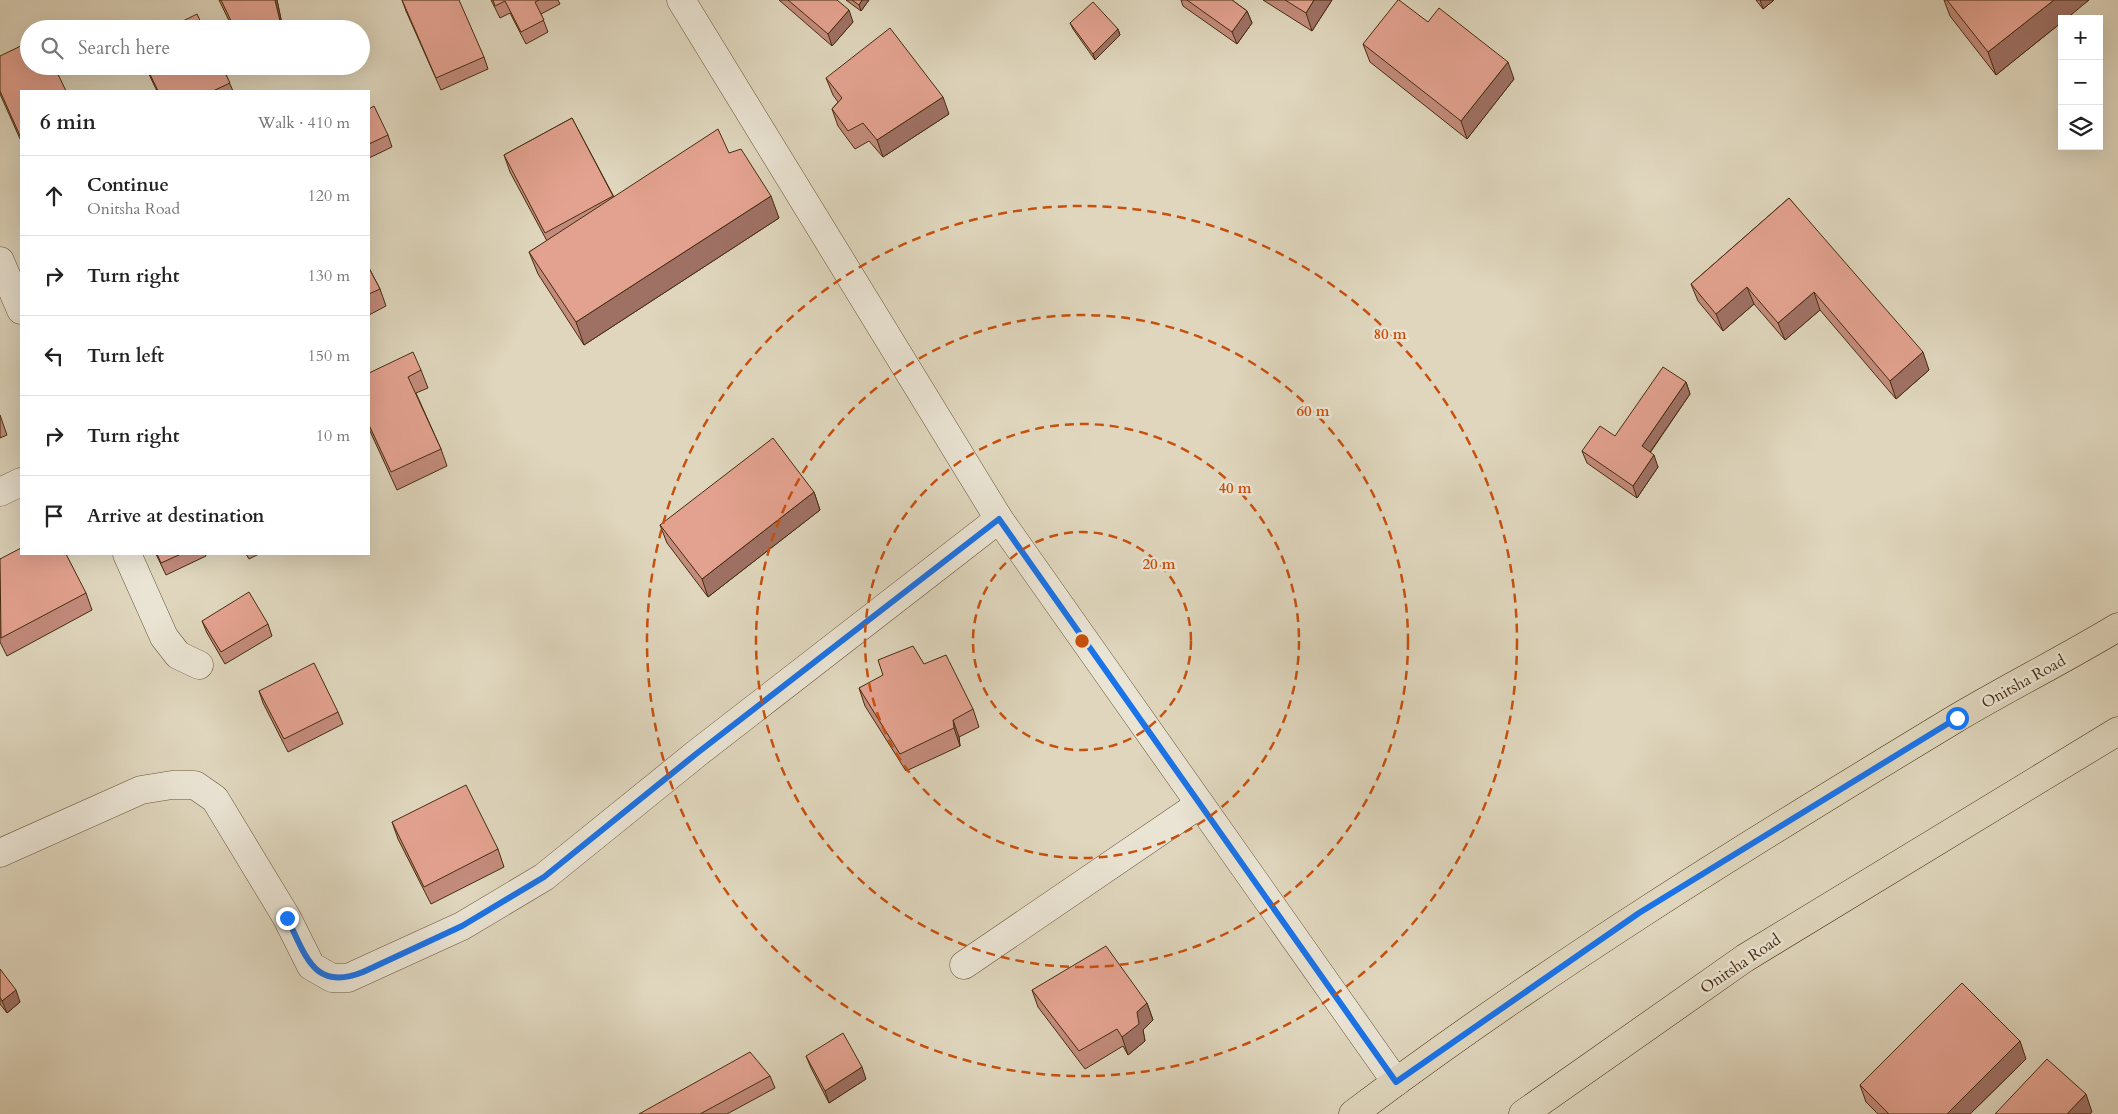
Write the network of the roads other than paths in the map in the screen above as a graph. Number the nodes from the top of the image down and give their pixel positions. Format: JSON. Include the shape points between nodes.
{"nodes":[{"id":1,"x":682,"y":0,"type":"edge"},
{"id":2,"x":0,"y":260,"type":"edge"},
{"id":3,"x":20,"y":308,"type":"edge"},
{"id":4,"x":20,"y":482,"type":"edge"},
{"id":5,"x":0,"y":492,"type":"edge"},
{"id":6,"x":999,"y":519,"type":"junction"},
{"id":7,"x":127,"y":555,"type":"edge"},
{"id":8,"x":2118,"y":627,"type":"edge"},
{"id":9,"x":199,"y":665,"type":"dead end"},
{"id":10,"x":2118,"y":730,"type":"edge"},
{"id":11,"x":1200,"y":804,"type":"junction"},
{"id":12,"x":0,"y":853,"type":"edge"},
{"id":13,"x":964,"y":965,"type":"dead end"},
{"id":14,"x":1396,"y":1082,"type":"junction"},
{"id":15,"x":1353,"y":1114,"type":"edge"},
{"id":16,"x":1523,"y":1114,"type":"edge"}],
"edges":[{"from":1,"to":6,"type":"street"},
{"from":2,"to":3,"type":"street"},
{"from":4,"to":5,"type":"street"},
{"from":6,"to":11,"type":"street"},
{"from":6,"to":12,"type":"street","via":[[544,877],[462,926],[348,978],[332,978],[311,966],[287,918],[216,799],[195,785],[141,790]]},
{"from":7,"to":9,"type":"street","via":[[164,637],[178,655]]},
{"from":8,"to":14,"type":"main road","name":"Onitsha Road","via":[[1957,718],[1639,913]]},
{"from":10,"to":16,"type":"main road","name":"Onitsha Road","via":[[1745,958]]},
{"from":11,"to":13,"type":"street"},
{"from":11,"to":14,"type":"street"},
{"from":14,"to":15,"type":"main road","name":"Onitsha Road"}]}
